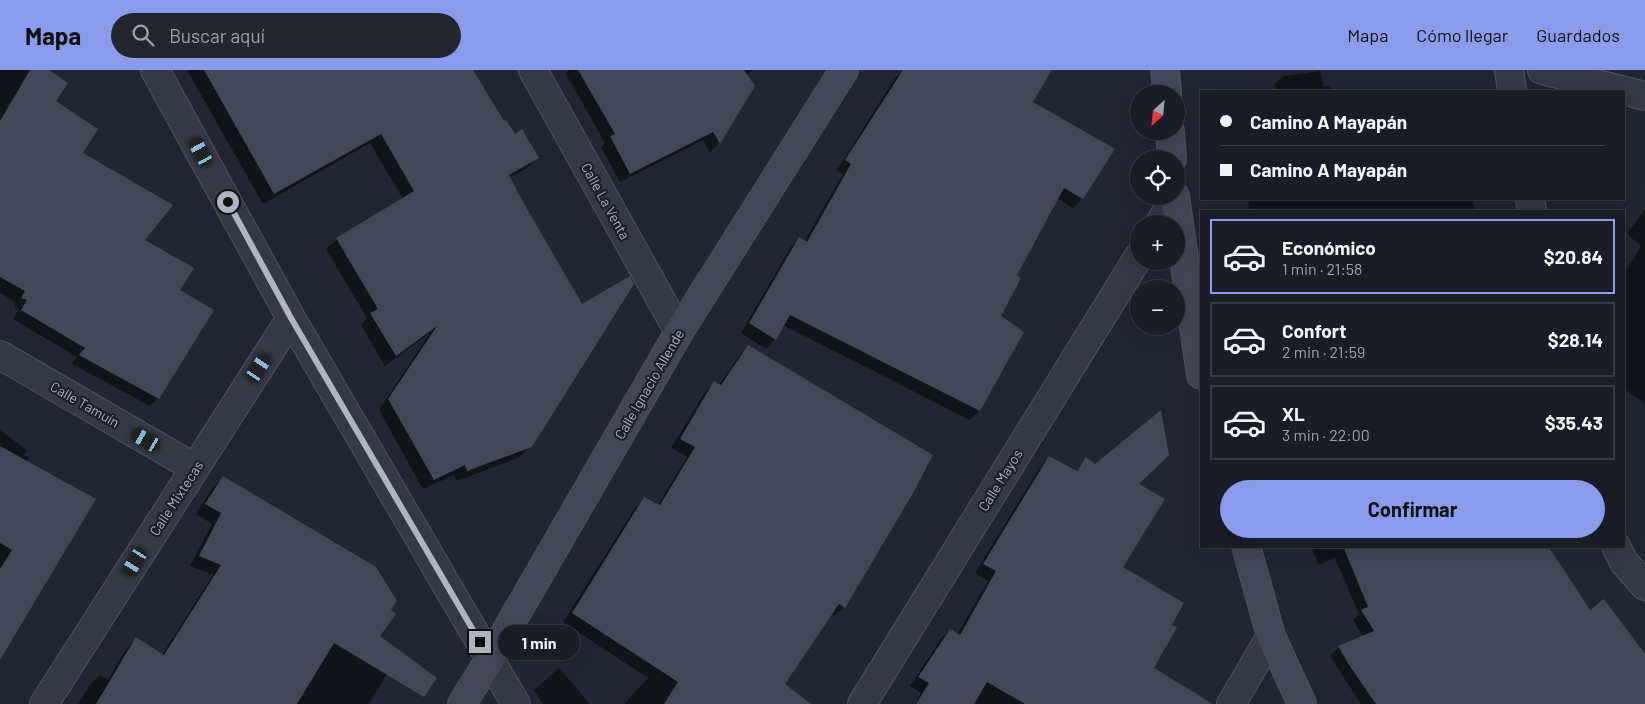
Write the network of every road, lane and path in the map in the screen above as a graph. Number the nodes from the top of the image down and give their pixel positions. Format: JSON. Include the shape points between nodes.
{"nodes":[{"id":1,"x":155,"y":70,"type":"edge"},
{"id":2,"x":533,"y":70,"type":"edge"},
{"id":3,"x":844,"y":70,"type":"edge"},
{"id":4,"x":1164,"y":70,"type":"edge"},
{"id":5,"x":1508,"y":70,"type":"edge"},
{"id":6,"x":1542,"y":70,"type":"edge"},
{"id":7,"x":1165,"y":85,"type":"edge"},
{"id":8,"x":1512,"y":90,"type":"edge"},
{"id":9,"x":1621,"y":90,"type":"edge"},
{"id":10,"x":1625,"y":91,"type":"edge"},
{"id":11,"x":1645,"y":96,"type":"edge"},
{"id":12,"x":1176,"y":205,"type":"edge"},
{"id":13,"x":1130,"y":270,"type":"edge"},
{"id":14,"x":291,"y":318,"type":"junction"},
{"id":15,"x":679,"y":332,"type":"junction"},
{"id":16,"x":0,"y":355,"type":"edge"},
{"id":17,"x":1200,"y":368,"type":"edge"},
{"id":18,"x":195,"y":468,"type":"junction"},
{"id":19,"x":1247,"y":548,"type":"edge"},
{"id":20,"x":1617,"y":548,"type":"edge"},
{"id":21,"x":1645,"y":586,"type":"edge"},
{"id":22,"x":1271,"y":636,"type":"junction"},
{"id":23,"x":490,"y":659,"type":"junction"},
{"id":24,"x":44,"y":704,"type":"edge"},
{"id":25,"x":462,"y":704,"type":"edge"},
{"id":26,"x":516,"y":704,"type":"edge"},
{"id":27,"x":862,"y":704,"type":"edge"},
{"id":28,"x":1231,"y":704,"type":"edge"},
{"id":29,"x":1302,"y":704,"type":"edge"}],
"edges":[{"from":1,"to":14,"type":"street"},
{"from":2,"to":15,"type":"street","name":"Calle La Venta"},
{"from":3,"to":15,"type":"street","name":"Calle Ignacio Allende"},
{"from":4,"to":7,"type":"street"},
{"from":5,"to":8,"type":"street"},
{"from":6,"to":9,"type":"street"},
{"from":10,"to":11,"type":"street"},
{"from":12,"to":17,"type":"street"},
{"from":13,"to":27,"type":"street","name":"Calle Mayos"},
{"from":14,"to":18,"type":"street","name":"Calle Mixtecas"},
{"from":14,"to":23,"type":"street"},
{"from":15,"to":23,"type":"street","name":"Calle Ignacio Allende"},
{"from":16,"to":18,"type":"street","name":"Calle Tamuín"},
{"from":18,"to":24,"type":"street","name":"Calle Mixtecas"},
{"from":19,"to":22,"type":"street"},
{"from":20,"to":21,"type":"street","via":[[1624,562]]},
{"from":22,"to":28,"type":"street"},
{"from":22,"to":29,"type":"street"},
{"from":23,"to":25,"type":"street","name":"Calle Ignacio Allende"},
{"from":23,"to":26,"type":"street"}]}
